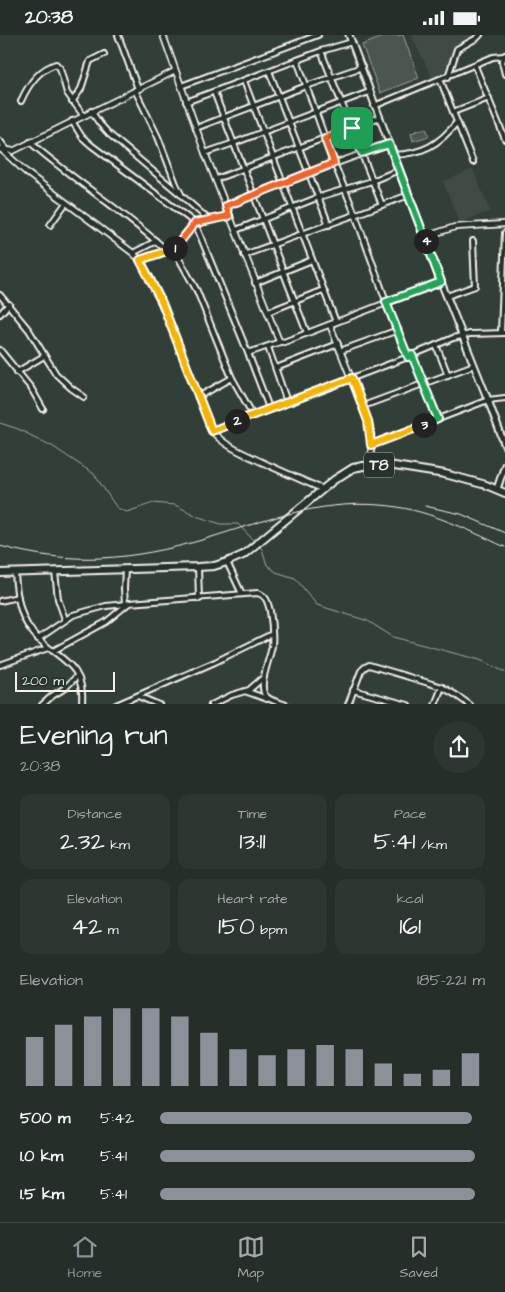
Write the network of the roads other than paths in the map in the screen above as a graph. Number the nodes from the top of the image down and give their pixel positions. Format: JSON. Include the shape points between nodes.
{"nodes":[{"id":1,"x":118,"y":35,"type":"edge"},
{"id":2,"x":164,"y":35,"type":"edge"},
{"id":3,"x":318,"y":35,"type":"edge"},
{"id":4,"x":349,"y":35,"type":"edge"},
{"id":5,"x":480,"y":35,"type":"edge"},
{"id":6,"x":352,"y":42,"type":"junction"},
{"id":7,"x":321,"y":51,"type":"junction"},
{"id":8,"x":104,"y":54,"type":"dead end"},
{"id":9,"x":504,"y":56,"type":"edge"},
{"id":10,"x":297,"y":60,"type":"junction"},
{"id":11,"x":475,"y":66,"type":"junction"},
{"id":12,"x":362,"y":67,"type":"junction"},
{"id":13,"x":175,"y":71,"type":"junction"},
{"id":14,"x":269,"y":71,"type":"junction"},
{"id":15,"x":505,"y":74,"type":"edge"},
{"id":16,"x":332,"y":77,"type":"junction"},
{"id":17,"x":448,"y":77,"type":"junction"},
{"id":18,"x":440,"y":79,"type":"junction"},
{"id":19,"x":244,"y":81,"type":"junction"},
{"id":20,"x":181,"y":86,"type":"junction"},
{"id":21,"x":306,"y":86,"type":"junction"},
{"id":22,"x":137,"y":89,"type":"junction"},
{"id":23,"x":214,"y":92,"type":"junction"},
{"id":24,"x":369,"y":92,"type":"junction"},
{"id":25,"x":280,"y":96,"type":"junction"},
{"id":26,"x":488,"y":98,"type":"junction"},
{"id":27,"x":21,"y":101,"type":"dead end"},
{"id":28,"x":72,"y":102,"type":"junction"},
{"id":29,"x":186,"y":102,"type":"junction"},
{"id":30,"x":342,"y":103,"type":"junction"},
{"id":31,"x":253,"y":106,"type":"junction"},
{"id":32,"x":374,"y":106,"type":"junction"},
{"id":33,"x":91,"y":111,"type":"junction"},
{"id":34,"x":453,"y":112,"type":"junction"},
{"id":35,"x":315,"y":113,"type":"junction"},
{"id":36,"x":83,"y":115,"type":"junction"},
{"id":37,"x":380,"y":117,"type":"junction"},
{"id":38,"x":224,"y":118,"type":"junction"},
{"id":39,"x":72,"y":121,"type":"junction"},
{"id":40,"x":289,"y":122,"type":"junction"},
{"id":41,"x":457,"y":122,"type":"junction"},
{"id":42,"x":196,"y":128,"type":"junction"},
{"id":43,"x":352,"y":128,"type":"junction"},
{"id":44,"x":263,"y":133,"type":"junction"},
{"id":45,"x":325,"y":139,"type":"junction"},
{"id":46,"x":505,"y":139,"type":"edge"},
{"id":47,"x":0,"y":141,"type":"edge"},
{"id":48,"x":30,"y":142,"type":"junction"},
{"id":49,"x":234,"y":143,"type":"junction"},
{"id":50,"x":389,"y":144,"type":"junction"},
{"id":51,"x":3,"y":149,"type":"edge"},
{"id":52,"x":298,"y":149,"type":"junction"},
{"id":53,"x":13,"y":151,"type":"junction"},
{"id":54,"x":205,"y":153,"type":"junction"},
{"id":55,"x":362,"y":153,"type":"junction"},
{"id":56,"x":393,"y":155,"type":"junction"},
{"id":57,"x":272,"y":158,"type":"junction"},
{"id":58,"x":14,"y":162,"type":"junction"},
{"id":59,"x":473,"y":162,"type":"dead end"},
{"id":60,"x":334,"y":163,"type":"junction"},
{"id":61,"x":244,"y":169,"type":"junction"},
{"id":62,"x":399,"y":170,"type":"junction"},
{"id":63,"x":309,"y":173,"type":"junction"},
{"id":64,"x":216,"y":179,"type":"junction"},
{"id":65,"x":372,"y":181,"type":"junction"},
{"id":66,"x":282,"y":183,"type":"junction"},
{"id":67,"x":345,"y":190,"type":"junction"},
{"id":68,"x":254,"y":195,"type":"junction"},
{"id":69,"x":409,"y":195,"type":"junction"},
{"id":70,"x":182,"y":196,"type":"junction"},
{"id":71,"x":319,"y":197,"type":"junction"},
{"id":72,"x":66,"y":203,"type":"junction"},
{"id":73,"x":382,"y":205,"type":"junction"},
{"id":74,"x":226,"y":206,"type":"junction"},
{"id":75,"x":292,"y":208,"type":"junction"},
{"id":76,"x":355,"y":214,"type":"junction"},
{"id":77,"x":229,"y":216,"type":"junction"},
{"id":78,"x":209,"y":220,"type":"junction"},
{"id":79,"x":263,"y":220,"type":"junction"},
{"id":80,"x":195,"y":223,"type":"junction"},
{"id":81,"x":505,"y":224,"type":"edge"},
{"id":82,"x":50,"y":225,"type":"dead end"},
{"id":83,"x":329,"y":225,"type":"junction"},
{"id":84,"x":236,"y":231,"type":"junction"},
{"id":85,"x":505,"y":233,"type":"edge"},
{"id":86,"x":302,"y":234,"type":"junction"},
{"id":87,"x":424,"y":237,"type":"junction"},
{"id":88,"x":156,"y":241,"type":"junction"},
{"id":89,"x":473,"y":241,"type":"dead end"},
{"id":90,"x":273,"y":245,"type":"junction"},
{"id":91,"x":176,"y":247,"type":"junction"},
{"id":92,"x":167,"y":251,"type":"junction"},
{"id":93,"x":133,"y":253,"type":"junction"},
{"id":94,"x":244,"y":255,"type":"junction"},
{"id":95,"x":140,"y":260,"type":"junction"},
{"id":96,"x":312,"y":260,"type":"junction"},
{"id":97,"x":504,"y":268,"type":"edge"},
{"id":98,"x":284,"y":271,"type":"junction"},
{"id":99,"x":441,"y":282,"type":"junction"},
{"id":100,"x":255,"y":283,"type":"junction"},
{"id":101,"x":323,"y":290,"type":"junction"},
{"id":102,"x":0,"y":295,"type":"edge"},
{"id":103,"x":447,"y":296,"type":"junction"},
{"id":104,"x":295,"y":301,"type":"junction"},
{"id":105,"x":386,"y":302,"type":"junction"},
{"id":106,"x":9,"y":304,"type":"junction"},
{"id":107,"x":268,"y":312,"type":"junction"},
{"id":108,"x":0,"y":314,"type":"edge"},
{"id":109,"x":336,"y":322,"type":"junction"},
{"id":110,"x":330,"y":325,"type":"junction"},
{"id":111,"x":398,"y":330,"type":"junction"},
{"id":112,"x":307,"y":333,"type":"junction"},
{"id":113,"x":503,"y":333,"type":"edge"},
{"id":114,"x":462,"y":335,"type":"junction"},
{"id":115,"x":280,"y":342,"type":"junction"},
{"id":116,"x":338,"y":344,"type":"junction"},
{"id":117,"x":436,"y":345,"type":"junction"},
{"id":118,"x":268,"y":347,"type":"junction"},
{"id":119,"x":0,"y":349,"type":"edge"},
{"id":120,"x":340,"y":351,"type":"junction"},
{"id":121,"x":248,"y":353,"type":"junction"},
{"id":122,"x":44,"y":356,"type":"junction"},
{"id":123,"x":410,"y":356,"type":"junction"},
{"id":124,"x":474,"y":365,"type":"junction"},
{"id":125,"x":276,"y":368,"type":"junction"},
{"id":126,"x":17,"y":372,"type":"junction"},
{"id":127,"x":448,"y":375,"type":"junction"},
{"id":128,"x":232,"y":378,"type":"junction"},
{"id":129,"x":352,"y":378,"type":"junction"},
{"id":130,"x":424,"y":383,"type":"junction"},
{"id":131,"x":84,"y":397,"type":"dead end"},
{"id":132,"x":198,"y":397,"type":"junction"},
{"id":133,"x":505,"y":398,"type":"edge"},
{"id":134,"x":488,"y":400,"type":"junction"},
{"id":135,"x":287,"y":402,"type":"junction"},
{"id":136,"x":363,"y":406,"type":"junction"},
{"id":137,"x":269,"y":408,"type":"junction"},
{"id":138,"x":43,"y":409,"type":"dead end"},
{"id":139,"x":253,"y":415,"type":"junction"},
{"id":140,"x":438,"y":419,"type":"junction"},
{"id":141,"x":212,"y":431,"type":"junction"},
{"id":142,"x":371,"y":445,"type":"junction"},
{"id":143,"x":505,"y":446,"type":"edge"},
{"id":144,"x":371,"y":465,"type":"junction"},
{"id":145,"x":505,"y":465,"type":"edge"},
{"id":146,"x":322,"y":489,"type":"junction"},
{"id":147,"x":497,"y":489,"type":"junction"},
{"id":148,"x":505,"y":493,"type":"edge"},
{"id":149,"x":227,"y":563,"type":"junction"},
{"id":150,"x":198,"y":567,"type":"junction"},
{"id":151,"x":126,"y":569,"type":"junction"},
{"id":152,"x":55,"y":572,"type":"junction"},
{"id":153,"x":0,"y":573,"type":"edge"},
{"id":154,"x":15,"y":573,"type":"junction"},
{"id":155,"x":242,"y":594,"type":"junction"},
{"id":156,"x":18,"y":597,"type":"junction"},
{"id":157,"x":199,"y":599,"type":"junction"},
{"id":158,"x":0,"y":601,"type":"edge"},
{"id":159,"x":127,"y":604,"type":"junction"},
{"id":160,"x":65,"y":619,"type":"junction"},
{"id":161,"x":272,"y":634,"type":"junction"},
{"id":162,"x":38,"y":639,"type":"junction"},
{"id":163,"x":48,"y":648,"type":"junction"},
{"id":164,"x":53,"y":651,"type":"junction"},
{"id":165,"x":0,"y":664,"type":"edge"},
{"id":166,"x":77,"y":675,"type":"junction"},
{"id":167,"x":264,"y":677,"type":"junction"},
{"id":168,"x":442,"y":687,"type":"junction"},
{"id":169,"x":245,"y":691,"type":"junction"},
{"id":170,"x":353,"y":691,"type":"junction"},
{"id":171,"x":138,"y":696,"type":"junction"},
{"id":172,"x":268,"y":699,"type":"junction"},
{"id":173,"x":43,"y":704,"type":"edge"},
{"id":174,"x":82,"y":704,"type":"edge"},
{"id":175,"x":118,"y":704,"type":"edge"},
{"id":176,"x":157,"y":704,"type":"edge"},
{"id":177,"x":213,"y":704,"type":"edge"},
{"id":178,"x":283,"y":704,"type":"edge"},
{"id":179,"x":348,"y":704,"type":"edge"},
{"id":180,"x":404,"y":704,"type":"edge"},
{"id":181,"x":435,"y":704,"type":"edge"},
{"id":182,"x":469,"y":704,"type":"edge"}],
"edges":[{"from":1,"to":22,"type":"street"},
{"from":2,"to":13,"type":"street"},
{"from":3,"to":20,"type":"street"},
{"from":4,"to":6,"type":"main road"},
{"from":5,"to":17,"type":"street","via":[[458,49]]},
{"from":6,"to":7,"type":"street"},
{"from":6,"to":12,"type":"main road"},
{"from":7,"to":10,"type":"street"},
{"from":7,"to":16,"type":"street"},
{"from":8,"to":28,"type":"street","via":[[90,61],[81,89]]},
{"from":9,"to":11,"type":"street","via":[[493,57]]},
{"from":9,"to":15,"type":"street"},
{"from":10,"to":14,"type":"street"},
{"from":10,"to":21,"type":"street"},
{"from":11,"to":17,"type":"street"},
{"from":11,"to":26,"type":"street"},
{"from":12,"to":16,"type":"street"},
{"from":12,"to":24,"type":"main road"},
{"from":13,"to":20,"type":"street"},
{"from":13,"to":22,"type":"street"},
{"from":14,"to":19,"type":"street"},
{"from":14,"to":25,"type":"street"},
{"from":16,"to":21,"type":"street"},
{"from":16,"to":30,"type":"street"},
{"from":17,"to":18,"type":"street"},
{"from":18,"to":32,"type":"street"},
{"from":18,"to":34,"type":"street"},
{"from":19,"to":23,"type":"street"},
{"from":19,"to":31,"type":"street"},
{"from":20,"to":29,"type":"street"},
{"from":21,"to":25,"type":"street"},
{"from":21,"to":35,"type":"street"},
{"from":22,"to":33,"type":"street"},
{"from":22,"to":70,"type":"street"},
{"from":23,"to":29,"type":"street"},
{"from":23,"to":38,"type":"street"},
{"from":24,"to":30,"type":"street"},
{"from":24,"to":32,"type":"main road"},
{"from":25,"to":31,"type":"street"},
{"from":25,"to":40,"type":"street"},
{"from":26,"to":34,"type":"street"},
{"from":26,"to":46,"type":"street"},
{"from":27,"to":28,"type":"street","via":[[32,81],[56,64]]},
{"from":28,"to":36,"type":"street"},
{"from":29,"to":42,"type":"street"},
{"from":30,"to":35,"type":"street"},
{"from":30,"to":43,"type":"street"},
{"from":31,"to":38,"type":"street"},
{"from":31,"to":44,"type":"street"},
{"from":32,"to":37,"type":"main road"},
{"from":33,"to":36,"type":"street"},
{"from":33,"to":70,"type":"street","via":[[109,135]]},
{"from":34,"to":41,"type":"street"},
{"from":35,"to":40,"type":"street"},
{"from":35,"to":45,"type":"street"},
{"from":36,"to":39,"type":"street"},
{"from":37,"to":43,"type":"street"},
{"from":37,"to":50,"type":"main road"},
{"from":38,"to":42,"type":"street"},
{"from":38,"to":49,"type":"street"},
{"from":39,"to":48,"type":"street"},
{"from":39,"to":80,"type":"street","via":[[91,145]]},
{"from":40,"to":44,"type":"street"},
{"from":40,"to":52,"type":"street"},
{"from":41,"to":56,"type":"street","via":[[437,142],[422,151]]},
{"from":41,"to":59,"type":"street"},
{"from":42,"to":54,"type":"street"},
{"from":43,"to":45,"type":"street"},
{"from":43,"to":55,"type":"street"},
{"from":44,"to":49,"type":"street"},
{"from":44,"to":57,"type":"street"},
{"from":45,"to":52,"type":"street"},
{"from":45,"to":60,"type":"street"},
{"from":47,"to":51,"type":"street"},
{"from":48,"to":53,"type":"street"},
{"from":48,"to":88,"type":"street"},
{"from":49,"to":54,"type":"street"},
{"from":49,"to":61,"type":"street"},
{"from":50,"to":55,"type":"street"},
{"from":50,"to":56,"type":"main road"},
{"from":51,"to":53,"type":"street"},
{"from":51,"to":58,"type":"street"},
{"from":52,"to":57,"type":"street"},
{"from":52,"to":63,"type":"street"},
{"from":53,"to":58,"type":"street"},
{"from":54,"to":64,"type":"street"},
{"from":55,"to":60,"type":"street"},
{"from":55,"to":65,"type":"street"},
{"from":56,"to":62,"type":"main road"},
{"from":57,"to":61,"type":"street"},
{"from":57,"to":66,"type":"street"},
{"from":58,"to":72,"type":"street"},
{"from":60,"to":63,"type":"street"},
{"from":60,"to":67,"type":"street"},
{"from":61,"to":64,"type":"street"},
{"from":61,"to":68,"type":"street"},
{"from":62,"to":65,"type":"street"},
{"from":62,"to":69,"type":"main road"},
{"from":63,"to":66,"type":"street"},
{"from":63,"to":71,"type":"street"},
{"from":64,"to":74,"type":"street"},
{"from":65,"to":67,"type":"street"},
{"from":65,"to":73,"type":"street"},
{"from":66,"to":68,"type":"street"},
{"from":66,"to":75,"type":"street"},
{"from":67,"to":71,"type":"street"},
{"from":67,"to":76,"type":"street"},
{"from":68,"to":74,"type":"street"},
{"from":68,"to":79,"type":"street"},
{"from":69,"to":73,"type":"street"},
{"from":69,"to":87,"type":"main road"},
{"from":70,"to":78,"type":"street"},
{"from":71,"to":75,"type":"street"},
{"from":71,"to":83,"type":"street"},
{"from":72,"to":82,"type":"street"},
{"from":72,"to":93,"type":"street"},
{"from":73,"to":76,"type":"street"},
{"from":74,"to":77,"type":"street"},
{"from":75,"to":79,"type":"street"},
{"from":75,"to":86,"type":"street"},
{"from":76,"to":83,"type":"street"},
{"from":76,"to":105,"type":"street"},
{"from":77,"to":78,"type":"street"},
{"from":77,"to":84,"type":"street"},
{"from":78,"to":80,"type":"street"},
{"from":79,"to":84,"type":"street"},
{"from":79,"to":90,"type":"street"},
{"from":80,"to":91,"type":"street"},
{"from":80,"to":121,"type":"street"},
{"from":81,"to":87,"type":"street","via":[[455,227]]},
{"from":83,"to":86,"type":"street"},
{"from":84,"to":94,"type":"street"},
{"from":85,"to":97,"type":"street"},
{"from":86,"to":90,"type":"street"},
{"from":86,"to":96,"type":"street"},
{"from":87,"to":99,"type":"main road"},
{"from":88,"to":92,"type":"street"},
{"from":88,"to":93,"type":"street"},
{"from":89,"to":103,"type":"street","via":[[475,286]]},
{"from":90,"to":94,"type":"street"},
{"from":90,"to":98,"type":"street"},
{"from":91,"to":92,"type":"street"},
{"from":91,"to":128,"type":"street"},
{"from":92,"to":95,"type":"street"},
{"from":93,"to":95,"type":"street"},
{"from":94,"to":100,"type":"street"},
{"from":95,"to":132,"type":"street","via":[[162,303]]},
{"from":96,"to":98,"type":"street"},
{"from":96,"to":101,"type":"street"},
{"from":97,"to":113,"type":"street"},
{"from":98,"to":100,"type":"street"},
{"from":98,"to":104,"type":"street"},
{"from":99,"to":103,"type":"main road"},
{"from":99,"to":105,"type":"street"},
{"from":100,"to":107,"type":"street"},
{"from":101,"to":104,"type":"street"},
{"from":101,"to":109,"type":"street"},
{"from":102,"to":106,"type":"street"},
{"from":103,"to":114,"type":"main road"},
{"from":104,"to":107,"type":"street"},
{"from":104,"to":112,"type":"street"},
{"from":105,"to":109,"type":"street"},
{"from":105,"to":111,"type":"street"},
{"from":106,"to":108,"type":"street"},
{"from":106,"to":122,"type":"street"},
{"from":107,"to":115,"type":"street"},
{"from":109,"to":110,"type":"street"},
{"from":110,"to":112,"type":"street"},
{"from":110,"to":116,"type":"street"},
{"from":111,"to":120,"type":"street"},
{"from":111,"to":123,"type":"street"},
{"from":112,"to":115,"type":"street"},
{"from":113,"to":114,"type":"street"},
{"from":114,"to":117,"type":"street"},
{"from":114,"to":124,"type":"main road"},
{"from":115,"to":118,"type":"street"},
{"from":116,"to":120,"type":"street"},
{"from":116,"to":125,"type":"street"},
{"from":117,"to":123,"type":"street"},
{"from":117,"to":127,"type":"street"},
{"from":118,"to":121,"type":"street"},
{"from":118,"to":125,"type":"street"},
{"from":119,"to":126,"type":"street"},
{"from":120,"to":129,"type":"street"},
{"from":121,"to":137,"type":"street"},
{"from":122,"to":126,"type":"street"},
{"from":122,"to":131,"type":"street","via":[[56,374]]},
{"from":123,"to":129,"type":"street"},
{"from":123,"to":130,"type":"street"},
{"from":124,"to":127,"type":"street"},
{"from":124,"to":134,"type":"main road"},
{"from":125,"to":135,"type":"street"},
{"from":126,"to":138,"type":"street"},
{"from":127,"to":130,"type":"street"},
{"from":128,"to":132,"type":"street"},
{"from":128,"to":139,"type":"street"},
{"from":129,"to":135,"type":"street"},
{"from":129,"to":136,"type":"street"},
{"from":130,"to":136,"type":"street"},
{"from":130,"to":140,"type":"street"},
{"from":132,"to":141,"type":"street"},
{"from":133,"to":134,"type":"street"},
{"from":134,"to":140,"type":"street"},
{"from":134,"to":143,"type":"main road"},
{"from":135,"to":137,"type":"street"},
{"from":136,"to":142,"type":"street"},
{"from":137,"to":139,"type":"street"},
{"from":139,"to":141,"type":"street"},
{"from":140,"to":142,"type":"street"},
{"from":141,"to":146,"type":"street","via":[[223,443],[238,451]]},
{"from":142,"to":144,"type":"street"},
{"from":144,"to":146,"type":"highway","number":"T8","via":[[347,471]]},
{"from":144,"to":147,"type":"highway","number":"T8","via":[[445,475]]},
{"from":145,"to":147,"type":"main road"},
{"from":146,"to":149,"type":"highway","number":"T8","via":[[250,551]]},
{"from":147,"to":148,"type":"highway","number":"T8"},
{"from":149,"to":150,"type":"highway","number":"T8"},
{"from":149,"to":155,"type":"street"},
{"from":150,"to":151,"type":"highway","number":"T8"},
{"from":150,"to":157,"type":"street"},
{"from":151,"to":152,"type":"highway","number":"T8"},
{"from":151,"to":159,"type":"street","via":[[124,589]]},
{"from":152,"to":154,"type":"highway","number":"T8"},
{"from":152,"to":160,"type":"street","via":[[58,599]]},
{"from":153,"to":154,"type":"highway","number":"T8"},
{"from":154,"to":156,"type":"street"},
{"from":155,"to":157,"type":"street"},
{"from":155,"to":161,"type":"street","via":[[258,593],[264,597]]},
{"from":156,"to":158,"type":"street"},
{"from":156,"to":162,"type":"street","via":[[24,620]]},
{"from":157,"to":159,"type":"street"},
{"from":159,"to":160,"type":"street","via":[[106,606]]},
{"from":159,"to":164,"type":"street","via":[[106,622]]},
{"from":160,"to":162,"type":"street"},
{"from":161,"to":167,"type":"street"},
{"from":161,"to":171,"type":"street"},
{"from":162,"to":163,"type":"street"},
{"from":163,"to":164,"type":"street"},
{"from":163,"to":165,"type":"street"},
{"from":164,"to":166,"type":"street","via":[[69,662]]},
{"from":166,"to":173,"type":"street"},
{"from":166,"to":174,"type":"street"},
{"from":167,"to":169,"type":"street"},
{"from":167,"to":172,"type":"street","via":[[263,691]]},
{"from":168,"to":170,"type":"street","via":[[369,665],[361,671]]},
{"from":168,"to":181,"type":"street"},
{"from":168,"to":182,"type":"street"},
{"from":169,"to":172,"type":"street"},
{"from":169,"to":177,"type":"street"},
{"from":170,"to":179,"type":"street"},
{"from":170,"to":180,"type":"street"},
{"from":171,"to":175,"type":"street"},
{"from":171,"to":176,"type":"street"},
{"from":172,"to":178,"type":"street"}]}
